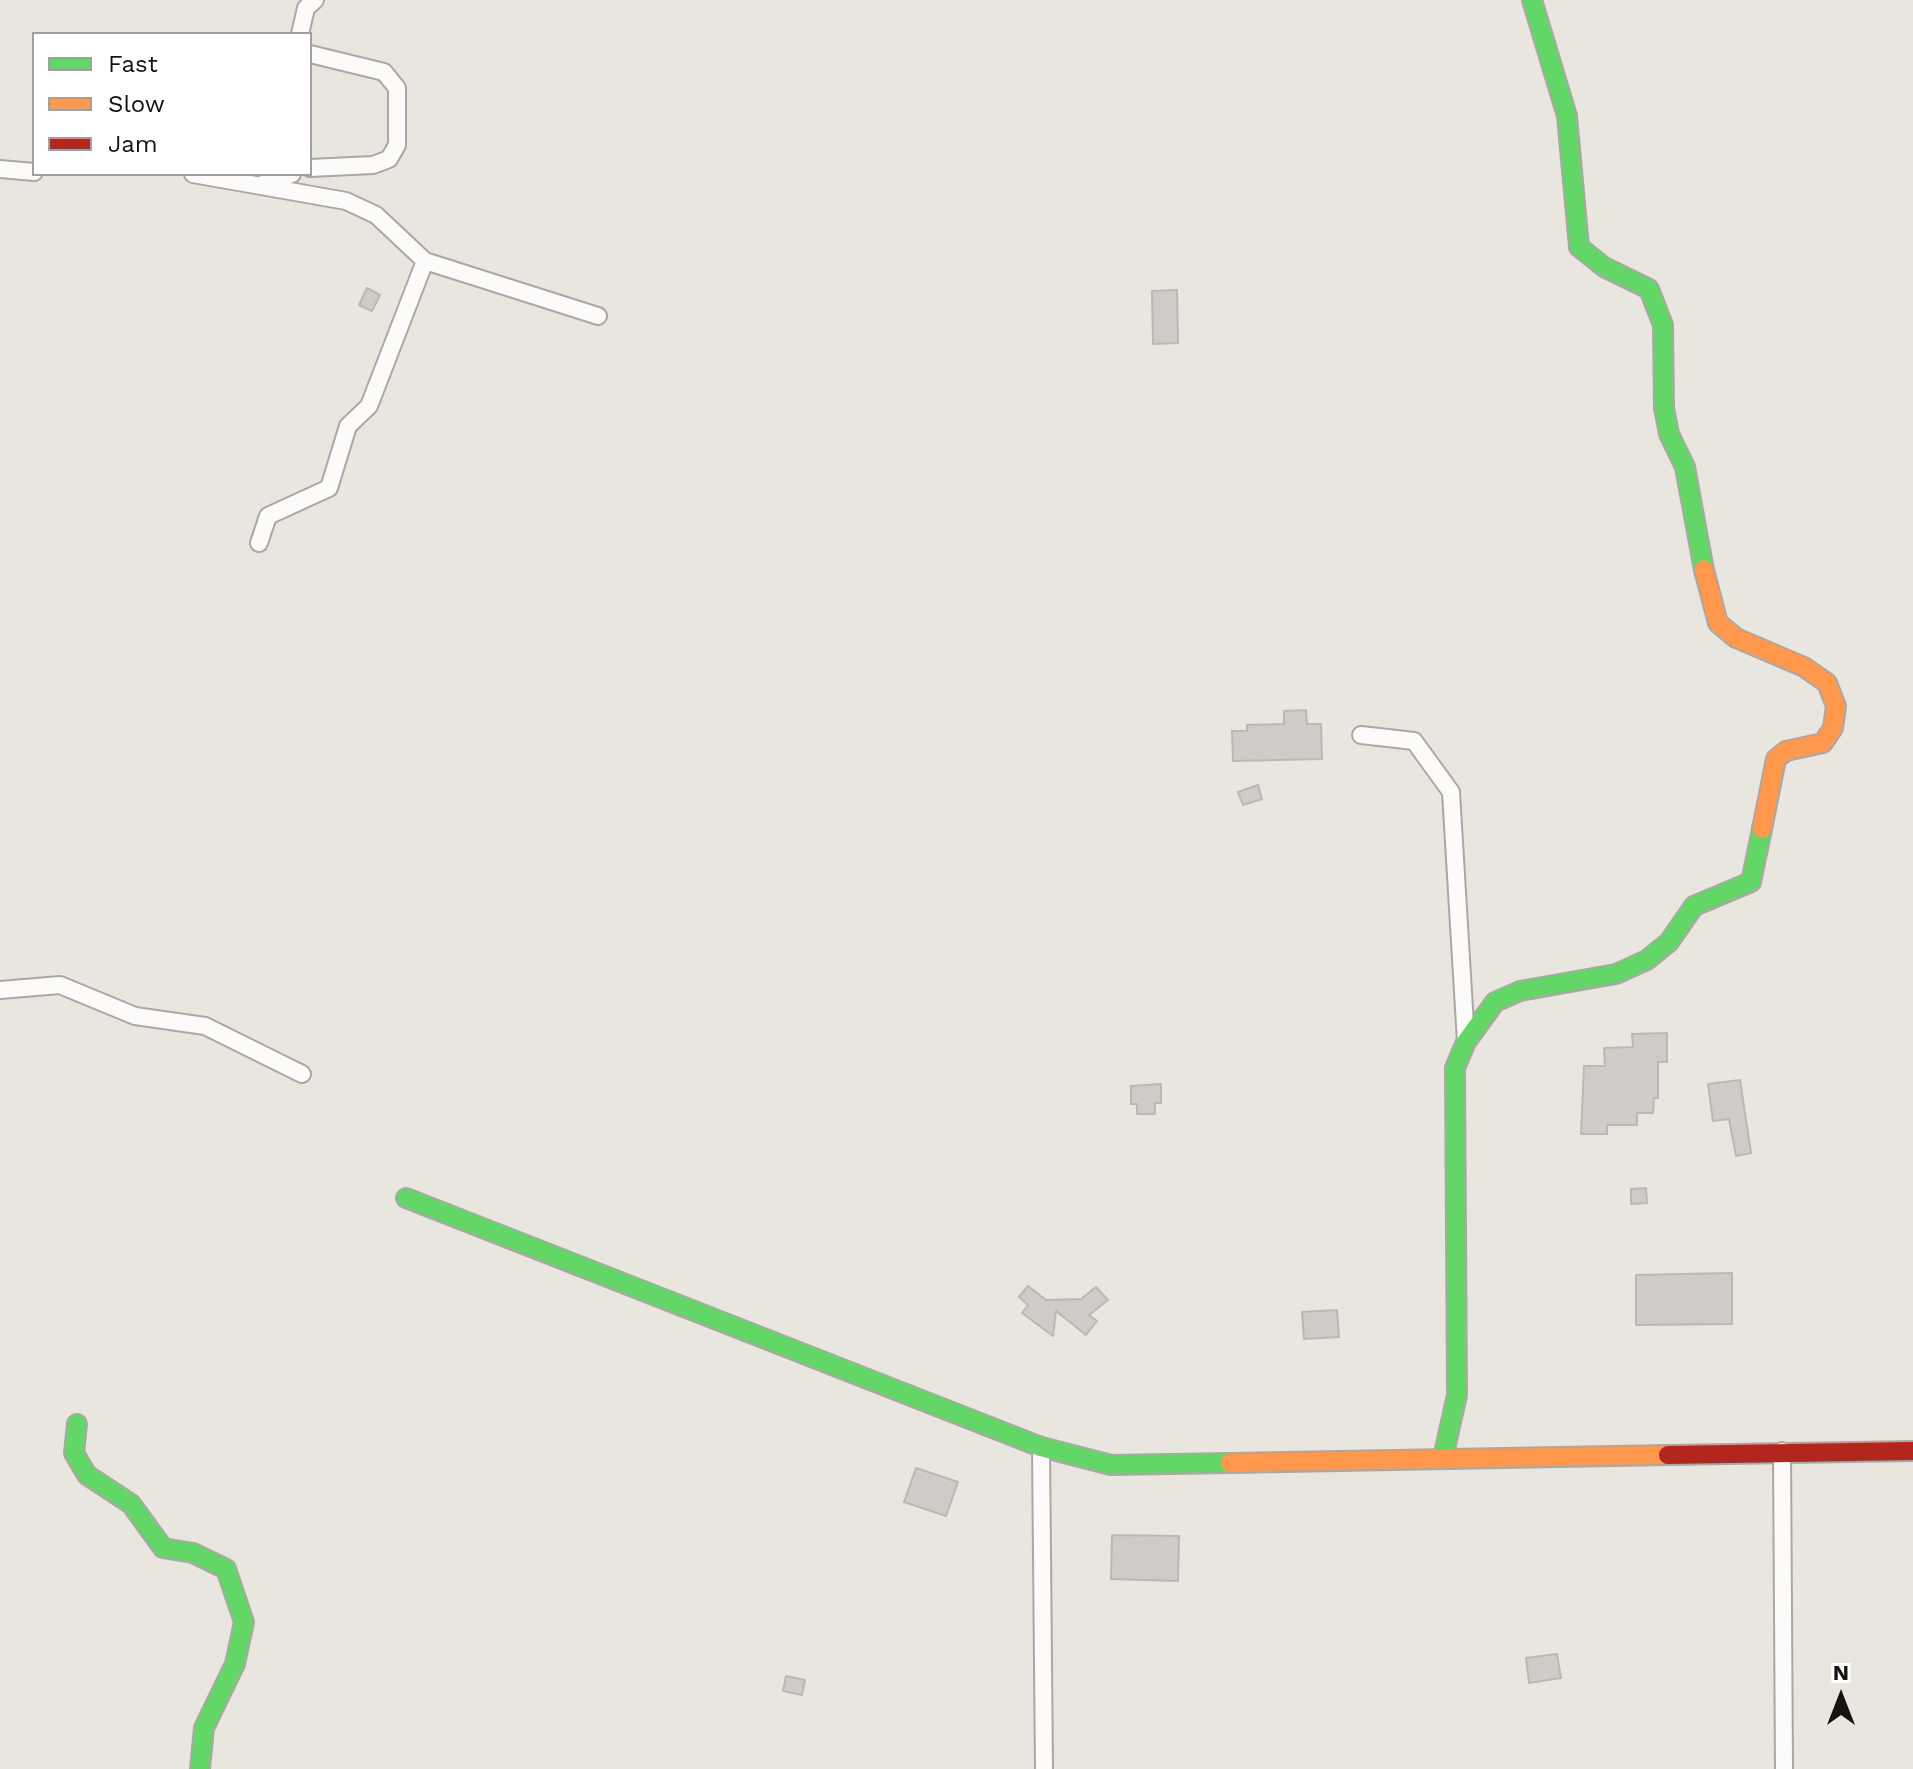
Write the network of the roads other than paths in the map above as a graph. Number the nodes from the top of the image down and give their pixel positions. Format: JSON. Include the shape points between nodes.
{"nodes":[{"id":1,"x":315,"y":0,"type":"edge"},
{"id":2,"x":1532,"y":0,"type":"edge"},
{"id":3,"x":300,"y":32,"type":"edge"},
{"id":4,"x":312,"y":54,"type":"edge"},
{"id":5,"x":312,"y":168,"type":"edge"},
{"id":6,"x":0,"y":169,"type":"edge"},
{"id":7,"x":32,"y":172,"type":"edge"},
{"id":8,"x":205,"y":176,"type":"edge"},
{"id":9,"x":286,"y":176,"type":"edge"},
{"id":10,"x":258,"y":185,"type":"junction"},
{"id":11,"x":425,"y":261,"type":"junction"},
{"id":12,"x":598,"y":316,"type":"dead end"},
{"id":13,"x":259,"y":543,"type":"dead end"},
{"id":14,"x":1361,"y":735,"type":"dead end"},
{"id":15,"x":0,"y":990,"type":"edge"},
{"id":16,"x":1466,"y":1042,"type":"junction"},
{"id":17,"x":302,"y":1074,"type":"dead end"},
{"id":18,"x":406,"y":1198,"type":"dead end"},
{"id":19,"x":77,"y":1424,"type":"dead end"},
{"id":20,"x":1041,"y":1447,"type":"junction"},
{"id":21,"x":1782,"y":1451,"type":"junction"},
{"id":22,"x":1913,"y":1451,"type":"edge"},
{"id":23,"x":1443,"y":1458,"type":"junction"},
{"id":24,"x":200,"y":1769,"type":"edge"},
{"id":25,"x":1044,"y":1769,"type":"edge"},
{"id":26,"x":1784,"y":1769,"type":"edge"}],
"edges":[{"from":1,"to":3,"type":"street","via":[[306,8]]},
{"from":2,"to":16,"type":"street","via":[[1567,116],[1579,247],[1604,267],[1649,289],[1663,325],[1664,408],[1669,434],[1685,467],[1695,535],[1718,623],[1736,638],[1827,683],[1836,706],[1833,728],[1823,743],[1786,751],[1776,759],[1751,882],[1694,906],[1669,942],[1647,960],[1616,974],[1520,991],[1495,1002]]},
{"from":4,"to":5,"type":"street","via":[[384,72],[397,88],[397,145],[389,159],[373,165]]},
{"from":6,"to":7,"type":"street"},
{"from":8,"to":10,"type":"street"},
{"from":9,"to":10,"type":"street"},
{"from":10,"to":11,"type":"street","via":[[346,201],[366,210]]},
{"from":11,"to":12,"type":"street"},
{"from":11,"to":13,"type":"street","via":[[369,406],[348,426],[329,488],[268,516]]},
{"from":14,"to":16,"type":"street","via":[[1414,741],[1451,792]]},
{"from":15,"to":17,"type":"street","via":[[60,985],[135,1016],[205,1026]]},
{"from":16,"to":23,"type":"street","via":[[1455,1068],[1457,1395]]},
{"from":18,"to":20,"type":"street"},
{"from":19,"to":24,"type":"street","via":[[74,1453],[87,1475],[131,1504],[163,1548],[193,1553],[226,1569],[244,1622],[235,1664],[204,1728]]},
{"from":20,"to":23,"type":"street","via":[[1111,1465]]},
{"from":20,"to":25,"type":"street"},
{"from":21,"to":22,"type":"street"},
{"from":21,"to":23,"type":"street"},
{"from":21,"to":26,"type":"street"}]}
